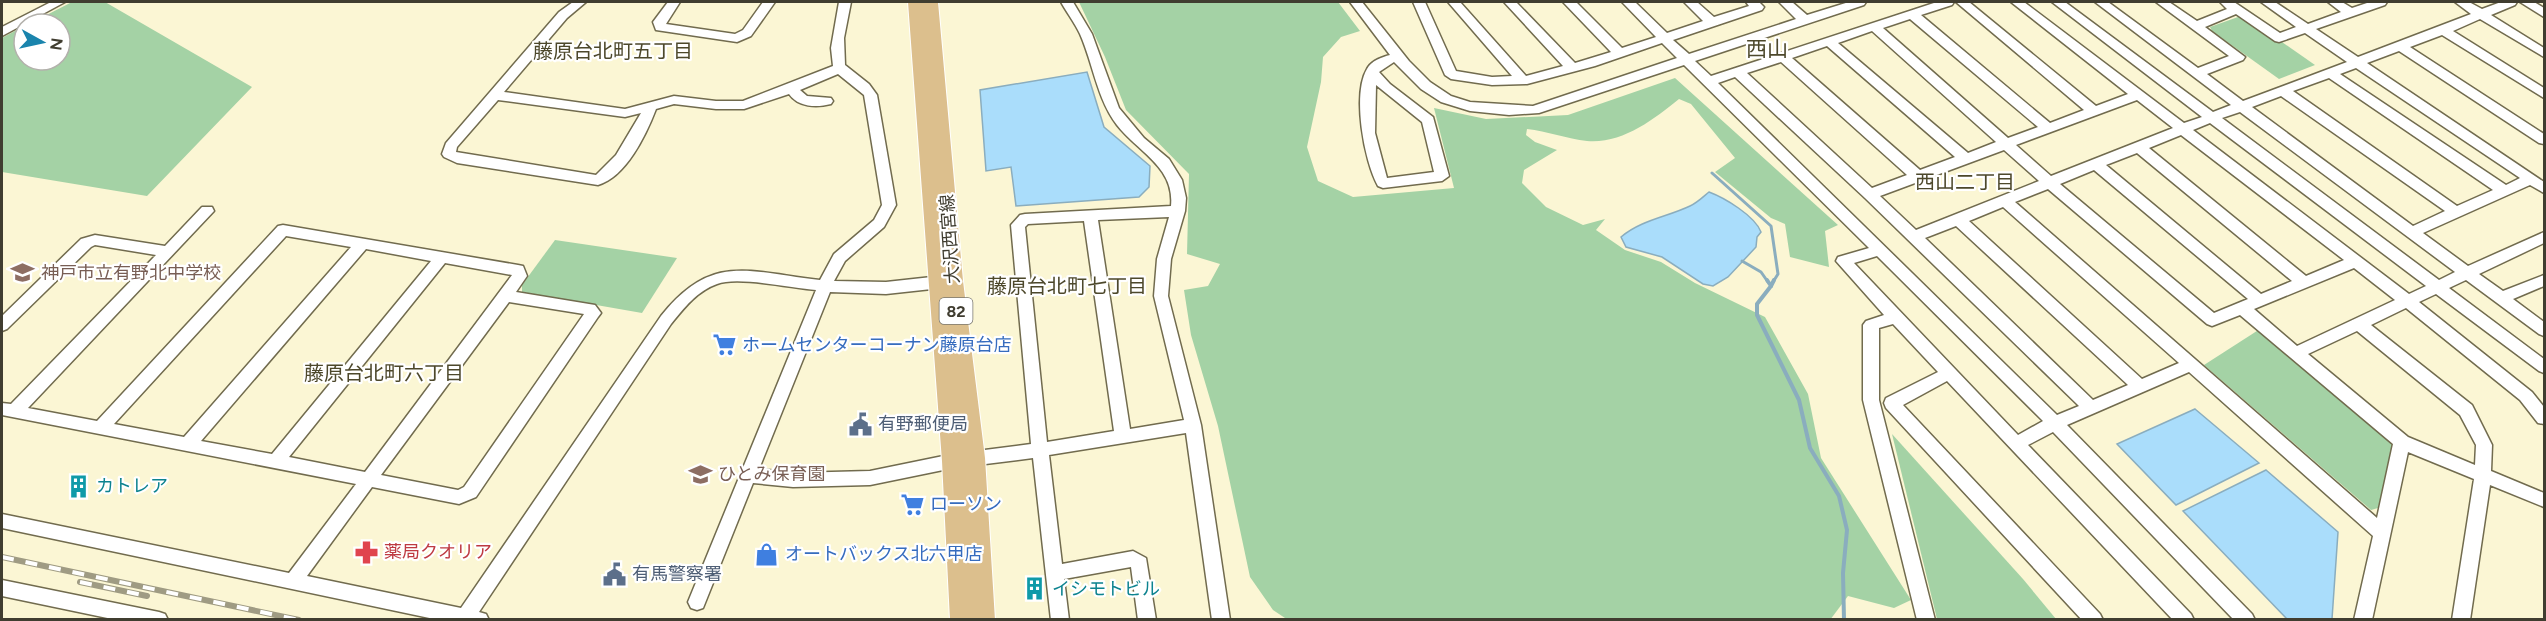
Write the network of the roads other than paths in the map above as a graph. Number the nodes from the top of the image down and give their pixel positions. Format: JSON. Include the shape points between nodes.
{"nodes":[{"id":1,"x":59,"y":2,"type":"edge"},
{"id":2,"x":580,"y":2,"type":"edge"},
{"id":3,"x":674,"y":2,"type":"edge"},
{"id":4,"x":769,"y":2,"type":"edge"},
{"id":5,"x":844,"y":2,"type":"edge"},
{"id":6,"x":904,"y":2,"type":"edge"},
{"id":7,"x":916,"y":2,"type":"edge"},
{"id":8,"x":930,"y":2,"type":"edge"},
{"id":9,"x":942,"y":2,"type":"edge"},
{"id":10,"x":1067,"y":2,"type":"edge"},
{"id":11,"x":1356,"y":2,"type":"edge"},
{"id":12,"x":1419,"y":2,"type":"edge"},
{"id":13,"x":1454,"y":2,"type":"edge"},
{"id":14,"x":1510,"y":2,"type":"edge"},
{"id":15,"x":1569,"y":2,"type":"edge"},
{"id":16,"x":1628,"y":2,"type":"edge"},
{"id":17,"x":1689,"y":2,"type":"edge"},
{"id":18,"x":1752,"y":2,"type":"edge"},
{"id":19,"x":1785,"y":2,"type":"edge"},
{"id":20,"x":1860,"y":2,"type":"edge"},
{"id":21,"x":1948,"y":2,"type":"edge"},
{"id":22,"x":1962,"y":2,"type":"edge"},
{"id":23,"x":2017,"y":2,"type":"edge"},
{"id":24,"x":2058,"y":2,"type":"edge"},
{"id":25,"x":2101,"y":2,"type":"edge"},
{"id":26,"x":2162,"y":2,"type":"edge"},
{"id":27,"x":2226,"y":2,"type":"edge"},
{"id":28,"x":2267,"y":2,"type":"edge"},
{"id":29,"x":2334,"y":2,"type":"edge"},
{"id":30,"x":2381,"y":2,"type":"edge"},
{"id":31,"x":2461,"y":2,"type":"edge"},
{"id":32,"x":2511,"y":2,"type":"edge"},
{"id":33,"x":2526,"y":2,"type":"edge"},
{"id":34,"x":2237,"y":9,"type":"junction"},
{"id":35,"x":2351,"y":12,"type":"junction"},
{"id":36,"x":2544,"y":13,"type":"edge"},
{"id":37,"x":1912,"y":14,"type":"junction"},
{"id":38,"x":2480,"y":14,"type":"junction"},
{"id":39,"x":1805,"y":20,"type":"junction"},
{"id":40,"x":1712,"y":22,"type":"junction"},
{"id":41,"x":2196,"y":26,"type":"junction"},
{"id":42,"x":1875,"y":27,"type":"junction"},
{"id":43,"x":2307,"y":28,"type":"junction"},
{"id":44,"x":2443,"y":30,"type":"junction"},
{"id":45,"x":2,"y":32,"type":"edge"},
{"id":46,"x":1665,"y":38,"type":"junction"},
{"id":47,"x":1830,"y":42,"type":"junction"},
{"id":48,"x":2400,"y":46,"type":"junction"},
{"id":49,"x":1620,"y":53,"type":"junction"},
{"id":50,"x":2544,"y":53,"type":"edge"},
{"id":51,"x":1400,"y":56,"type":"junction"},
{"id":52,"x":1783,"y":57,"type":"junction"},
{"id":53,"x":1685,"y":59,"type":"junction"},
{"id":54,"x":2357,"y":62,"type":"junction"},
{"id":55,"x":840,"y":68,"type":"junction"},
{"id":56,"x":1572,"y":68,"type":"junction"},
{"id":57,"x":1372,"y":71,"type":"junction"},
{"id":58,"x":1738,"y":72,"type":"junction"},
{"id":59,"x":2329,"y":72,"type":"junction"},
{"id":60,"x":2197,"y":73,"type":"junction"},
{"id":61,"x":1523,"y":80,"type":"junction"},
{"id":62,"x":1709,"y":81,"type":"junction"},
{"id":63,"x":792,"y":88,"type":"junction"},
{"id":64,"x":2282,"y":90,"type":"junction"},
{"id":65,"x":2544,"y":94,"type":"edge"},
{"id":66,"x":495,"y":95,"type":"junction"},
{"id":67,"x":2138,"y":95,"type":"junction"},
{"id":68,"x":826,"y":101,"type":"dead end"},
{"id":69,"x":2241,"y":106,"type":"junction"},
{"id":70,"x":650,"y":107,"type":"junction"},
{"id":71,"x":2094,"y":111,"type":"junction"},
{"id":72,"x":2214,"y":117,"type":"junction"},
{"id":73,"x":942,"y":126,"type":"junction"},
{"id":74,"x":2048,"y":128,"type":"junction"},
{"id":75,"x":2182,"y":129,"type":"junction"},
{"id":76,"x":2544,"y":140,"type":"edge"},
{"id":77,"x":2005,"y":143,"type":"junction"},
{"id":78,"x":2139,"y":147,"type":"junction"},
{"id":79,"x":1965,"y":158,"type":"junction"},
{"id":80,"x":2095,"y":164,"type":"junction"},
{"id":81,"x":928,"y":170,"type":"junction"},
{"id":82,"x":1917,"y":176,"type":"junction"},
{"id":83,"x":2531,"y":179,"type":"junction"},
{"id":84,"x":2049,"y":182,"type":"junction"},
{"id":85,"x":2544,"y":188,"type":"edge"},
{"id":86,"x":2505,"y":191,"type":"junction"},
{"id":87,"x":1870,"y":194,"type":"junction"},
{"id":88,"x":2004,"y":200,"type":"junction"},
{"id":89,"x":207,"y":211,"type":"dead end"},
{"id":90,"x":1178,"y":211,"type":"junction"},
{"id":91,"x":2456,"y":212,"type":"junction"},
{"id":92,"x":1090,"y":216,"type":"junction"},
{"id":93,"x":1958,"y":219,"type":"junction"},
{"id":94,"x":2412,"y":232,"type":"junction"},
{"id":95,"x":1914,"y":237,"type":"junction"},
{"id":96,"x":2544,"y":237,"type":"edge"},
{"id":97,"x":362,"y":244,"type":"junction"},
{"id":98,"x":1881,"y":250,"type":"junction"},
{"id":99,"x":168,"y":252,"type":"junction"},
{"id":100,"x":441,"y":258,"type":"junction"},
{"id":101,"x":2355,"y":261,"type":"junction"},
{"id":102,"x":2467,"y":272,"type":"junction"},
{"id":103,"x":2544,"y":280,"type":"edge"},
{"id":104,"x":945,"y":282,"type":"junction"},
{"id":105,"x":2304,"y":283,"type":"junction"},
{"id":106,"x":825,"y":286,"type":"junction"},
{"id":107,"x":2437,"y":286,"type":"junction"},
{"id":108,"x":506,"y":296,"type":"junction"},
{"id":109,"x":2502,"y":298,"type":"junction"},
{"id":110,"x":2406,"y":300,"type":"junction"},
{"id":111,"x":2260,"y":301,"type":"junction"},
{"id":112,"x":2242,"y":308,"type":"junction"},
{"id":113,"x":1895,"y":317,"type":"junction"},
{"id":114,"x":2358,"y":323,"type":"junction"},
{"id":115,"x":2,"y":325,"type":"edge"},
{"id":116,"x":2544,"y":330,"type":"edge"},
{"id":117,"x":2296,"y":353,"type":"junction"},
{"id":118,"x":2190,"y":365,"type":"junction"},
{"id":119,"x":2544,"y":367,"type":"edge"},
{"id":120,"x":1947,"y":374,"type":"junction"},
{"id":121,"x":2140,"y":387,"type":"junction"},
{"id":122,"x":2092,"y":409,"type":"junction"},
{"id":123,"x":8,"y":410,"type":"edge"},
{"id":124,"x":2544,"y":418,"type":"edge"},
{"id":125,"x":2055,"y":423,"type":"junction"},
{"id":126,"x":1193,"y":425,"type":"junction"},
{"id":127,"x":102,"y":426,"type":"junction"},
{"id":128,"x":1123,"y":436,"type":"junction"},
{"id":129,"x":2402,"y":442,"type":"junction"},
{"id":130,"x":2018,"y":443,"type":"junction"},
{"id":131,"x":188,"y":444,"type":"junction"},
{"id":132,"x":1040,"y":450,"type":"junction"},
{"id":133,"x":974,"y":458,"type":"junction"},
{"id":134,"x":276,"y":461,"type":"junction"},
{"id":135,"x":953,"y":461,"type":"junction"},
{"id":136,"x":748,"y":475,"type":"junction"},
{"id":137,"x":2482,"y":475,"type":"junction"},
{"id":138,"x":368,"y":480,"type":"junction"},
{"id":139,"x":2544,"y":500,"type":"edge"},
{"id":140,"x":2,"y":521,"type":"edge"},
{"id":141,"x":2382,"y":533,"type":"junction"},
{"id":142,"x":1056,"y":573,"type":"junction"},
{"id":143,"x":293,"y":581,"type":"junction"},
{"id":144,"x":4,"y":592,"type":"edge"},
{"id":145,"x":697,"y":602,"type":"dead end"},
{"id":146,"x":90,"y":613,"type":"edge"},
{"id":147,"x":473,"y":618,"type":"edge"},
{"id":148,"x":159,"y":620,"type":"edge"},
{"id":149,"x":962,"y":620,"type":"edge"},
{"id":150,"x":983,"y":620,"type":"edge"},
{"id":151,"x":1060,"y":620,"type":"edge"},
{"id":152,"x":1148,"y":620,"type":"edge"},
{"id":153,"x":1221,"y":620,"type":"edge"},
{"id":154,"x":1926,"y":620,"type":"edge"},
{"id":155,"x":2094,"y":620,"type":"edge"},
{"id":156,"x":2186,"y":620,"type":"edge"},
{"id":157,"x":2246,"y":620,"type":"edge"},
{"id":158,"x":2363,"y":620,"type":"edge"},
{"id":159,"x":2461,"y":620,"type":"edge"}],
"edges":[{"from":1,"to":45,"type":"street"},
{"from":2,"to":66,"type":"street","via":[[563,15]]},
{"from":3,"to":4,"type":"street","via":[[659,22],[660,27],[736,38],[747,33]]},
{"from":5,"to":55,"type":"street","via":[[837,51]]},
{"from":6,"to":81,"type":"main road","via":[[914,115]]},
{"from":7,"to":81,"type":"main road","name":"大沢西宮線","number":"82"},
{"from":8,"to":73,"type":"main road","name":"大沢西宮線","number":"82"},
{"from":9,"to":73,"type":"main road","via":[[947,69]]},
{"from":10,"to":90,"type":"street","via":[[1086,34],[1113,109],[1139,141],[1164,162],[1175,180]]},
{"from":11,"to":51,"type":"street"},
{"from":12,"to":61,"type":"street","via":[[1451,75],[1492,81]]},
{"from":13,"to":61,"type":"street"},
{"from":14,"to":56,"type":"street"},
{"from":15,"to":49,"type":"street"},
{"from":16,"to":46,"type":"street"},
{"from":17,"to":40,"type":"street"},
{"from":18,"to":40,"type":"street","via":[[1758,7]]},
{"from":19,"to":39,"type":"street"},
{"from":20,"to":39,"type":"street"},
{"from":21,"to":37,"type":"street"},
{"from":22,"to":71,"type":"street"},
{"from":23,"to":67,"type":"street"},
{"from":24,"to":72,"type":"street"},
{"from":25,"to":60,"type":"street"},
{"from":26,"to":41,"type":"street"},
{"from":27,"to":34,"type":"street"},
{"from":28,"to":43,"type":"street"},
{"from":29,"to":35,"type":"street"},
{"from":30,"to":35,"type":"street"},
{"from":31,"to":38,"type":"street"},
{"from":32,"to":38,"type":"street"},
{"from":33,"to":36,"type":"street"},
{"from":34,"to":41,"type":"street"},
{"from":34,"to":43,"type":"street","via":[[2279,38]]},
{"from":35,"to":43,"type":"street"},
{"from":37,"to":42,"type":"street"},
{"from":37,"to":74,"type":"street"},
{"from":38,"to":44,"type":"street"},
{"from":38,"to":50,"type":"street"},
{"from":39,"to":53,"type":"street"},
{"from":40,"to":46,"type":"street"},
{"from":41,"to":60,"type":"street","via":[[2239,57]]},
{"from":42,"to":47,"type":"street"},
{"from":42,"to":77,"type":"street"},
{"from":43,"to":54,"type":"street"},
{"from":44,"to":48,"type":"street"},
{"from":44,"to":65,"type":"street"},
{"from":46,"to":49,"type":"street"},
{"from":46,"to":53,"type":"street"},
{"from":47,"to":52,"type":"street"},
{"from":47,"to":79,"type":"street"},
{"from":48,"to":54,"type":"street"},
{"from":48,"to":76,"type":"street"},
{"from":49,"to":56,"type":"street"},
{"from":51,"to":53,"type":"street","via":[[1435,93],[1469,106],[1499,111],[1534,110]]},
{"from":51,"to":57,"type":"street"},
{"from":52,"to":58,"type":"street"},
{"from":52,"to":82,"type":"street"},
{"from":53,"to":62,"type":"street"},
{"from":54,"to":59,"type":"street"},
{"from":54,"to":83,"type":"street"},
{"from":55,"to":63,"type":"street"},
{"from":55,"to":106,"type":"street","via":[[870,95],[889,204],[879,225],[837,260]]},
{"from":56,"to":61,"type":"street"},
{"from":57,"to":57,"type":"street","via":[[1368,133],[1383,183],[1442,176],[1428,120],[1385,87]]},
{"from":58,"to":62,"type":"street"},
{"from":58,"to":87,"type":"street"},
{"from":59,"to":64,"type":"street"},
{"from":59,"to":86,"type":"street"},
{"from":60,"to":69,"type":"street"},
{"from":62,"to":98,"type":"street"},
{"from":63,"to":68,"type":"street","via":[[795,96],[804,101]]},
{"from":63,"to":70,"type":"street","via":[[744,105],[682,100]]},
{"from":64,"to":69,"type":"street"},
{"from":64,"to":91,"type":"street"},
{"from":66,"to":70,"type":"street","via":[[615,112]]},
{"from":66,"to":70,"type":"street","via":[[451,146],[452,156],[591,180],[609,173],[644,124]]},
{"from":67,"to":71,"type":"street"},
{"from":67,"to":75,"type":"street"},
{"from":69,"to":72,"type":"street"},
{"from":69,"to":94,"type":"street"},
{"from":71,"to":74,"type":"street"},
{"from":72,"to":75,"type":"street"},
{"from":72,"to":107,"type":"street"},
{"from":73,"to":104,"type":"main road","name":"大沢西宮線","number":"82"},
{"from":74,"to":77,"type":"street"},
{"from":75,"to":78,"type":"street"},
{"from":75,"to":101,"type":"street"},
{"from":77,"to":79,"type":"street"},
{"from":77,"to":84,"type":"street"},
{"from":78,"to":80,"type":"street"},
{"from":78,"to":105,"type":"street"},
{"from":79,"to":82,"type":"street"},
{"from":80,"to":84,"type":"street"},
{"from":80,"to":111,"type":"street"},
{"from":81,"to":104,"type":"main road","name":"大沢西宮線","number":"82"},
{"from":82,"to":87,"type":"street"},
{"from":83,"to":85,"type":"street"},
{"from":83,"to":86,"type":"street"},
{"from":84,"to":88,"type":"street"},
{"from":84,"to":112,"type":"street","via":[[2212,320]]},
{"from":86,"to":91,"type":"street"},
{"from":87,"to":95,"type":"street"},
{"from":88,"to":93,"type":"street"},
{"from":88,"to":118,"type":"street"},
{"from":89,"to":99,"type":"street"},
{"from":90,"to":92,"type":"street"},
{"from":90,"to":126,"type":"street","via":[[1164,259],[1161,296]]},
{"from":91,"to":94,"type":"street"},
{"from":92,"to":128,"type":"street"},
{"from":92,"to":132,"type":"street","via":[[1025,219],[1018,225]]},
{"from":93,"to":95,"type":"street"},
{"from":93,"to":121,"type":"street"},
{"from":94,"to":102,"type":"street"},
{"from":95,"to":122,"type":"street"},
{"from":96,"to":102,"type":"street"},
{"from":97,"to":100,"type":"street"},
{"from":97,"to":127,"type":"street","via":[[283,230]]},
{"from":97,"to":131,"type":"street"},
{"from":98,"to":113,"type":"street","via":[[1843,261]]},
{"from":98,"to":125,"type":"street"},
{"from":99,"to":115,"type":"street","via":[[96,240],[86,243]]},
{"from":99,"to":123,"type":"street"},
{"from":100,"to":108,"type":"street","via":[[518,270],[520,276]]},
{"from":100,"to":134,"type":"street"},
{"from":101,"to":105,"type":"street"},
{"from":101,"to":110,"type":"street"},
{"from":102,"to":107,"type":"street"},
{"from":102,"to":109,"type":"street"},
{"from":103,"to":109,"type":"street"},
{"from":104,"to":106,"type":"street","via":[[876,288]]},
{"from":104,"to":133,"type":"main road","name":"大沢西宮線","number":"82"},
{"from":104,"to":135,"type":"main road","name":"大沢西宮線","number":"82"},
{"from":105,"to":111,"type":"street"},
{"from":106,"to":136,"type":"street"},
{"from":106,"to":147,"type":"street","via":[[730,275],[711,279],[684,296],[650,342]]},
{"from":107,"to":110,"type":"street"},
{"from":107,"to":119,"type":"street"},
{"from":108,"to":138,"type":"street"},
{"from":108,"to":138,"type":"street","via":[[590,309],[593,313],[470,492],[459,497]]},
{"from":109,"to":116,"type":"street"},
{"from":110,"to":114,"type":"street"},
{"from":110,"to":124,"type":"street","via":[[2526,396]]},
{"from":111,"to":112,"type":"street"},
{"from":112,"to":117,"type":"street"},
{"from":113,"to":120,"type":"street"},
{"from":113,"to":154,"type":"street","via":[[1871,325],[1871,400]]},
{"from":114,"to":117,"type":"street"},
{"from":114,"to":137,"type":"street","via":[[2466,410],[2484,445]]},
{"from":117,"to":129,"type":"street"},
{"from":118,"to":121,"type":"street"},
{"from":118,"to":141,"type":"street"},
{"from":120,"to":130,"type":"street"},
{"from":120,"to":155,"type":"street","via":[[1892,403]]},
{"from":121,"to":122,"type":"street"},
{"from":122,"to":125,"type":"street"},
{"from":123,"to":127,"type":"street"},
{"from":125,"to":130,"type":"street"},
{"from":125,"to":157,"type":"street"},
{"from":126,"to":128,"type":"street"},
{"from":126,"to":153,"type":"street"},
{"from":127,"to":131,"type":"street"},
{"from":128,"to":132,"type":"street"},
{"from":129,"to":137,"type":"street"},
{"from":129,"to":141,"type":"street"},
{"from":130,"to":156,"type":"street"},
{"from":131,"to":134,"type":"street"},
{"from":132,"to":133,"type":"street"},
{"from":132,"to":142,"type":"street"},
{"from":133,"to":135,"type":"street"},
{"from":133,"to":150,"type":"main road","name":"大沢西宮線","number":"82"},
{"from":134,"to":138,"type":"street"},
{"from":135,"to":136,"type":"street","via":[[870,478],[793,480]]},
{"from":135,"to":149,"type":"main road","name":"大沢西宮線","number":"82"},
{"from":136,"to":145,"type":"street"},
{"from":137,"to":139,"type":"street"},
{"from":137,"to":159,"type":"street"},
{"from":138,"to":143,"type":"street"},
{"from":140,"to":143,"type":"street"},
{"from":141,"to":158,"type":"street"},
{"from":142,"to":151,"type":"street"},
{"from":142,"to":152,"type":"street","via":[[1133,559],[1140,563]]},
{"from":143,"to":147,"type":"street"},
{"from":144,"to":146,"type":"street"},
{"from":146,"to":148,"type":"street"}]}
